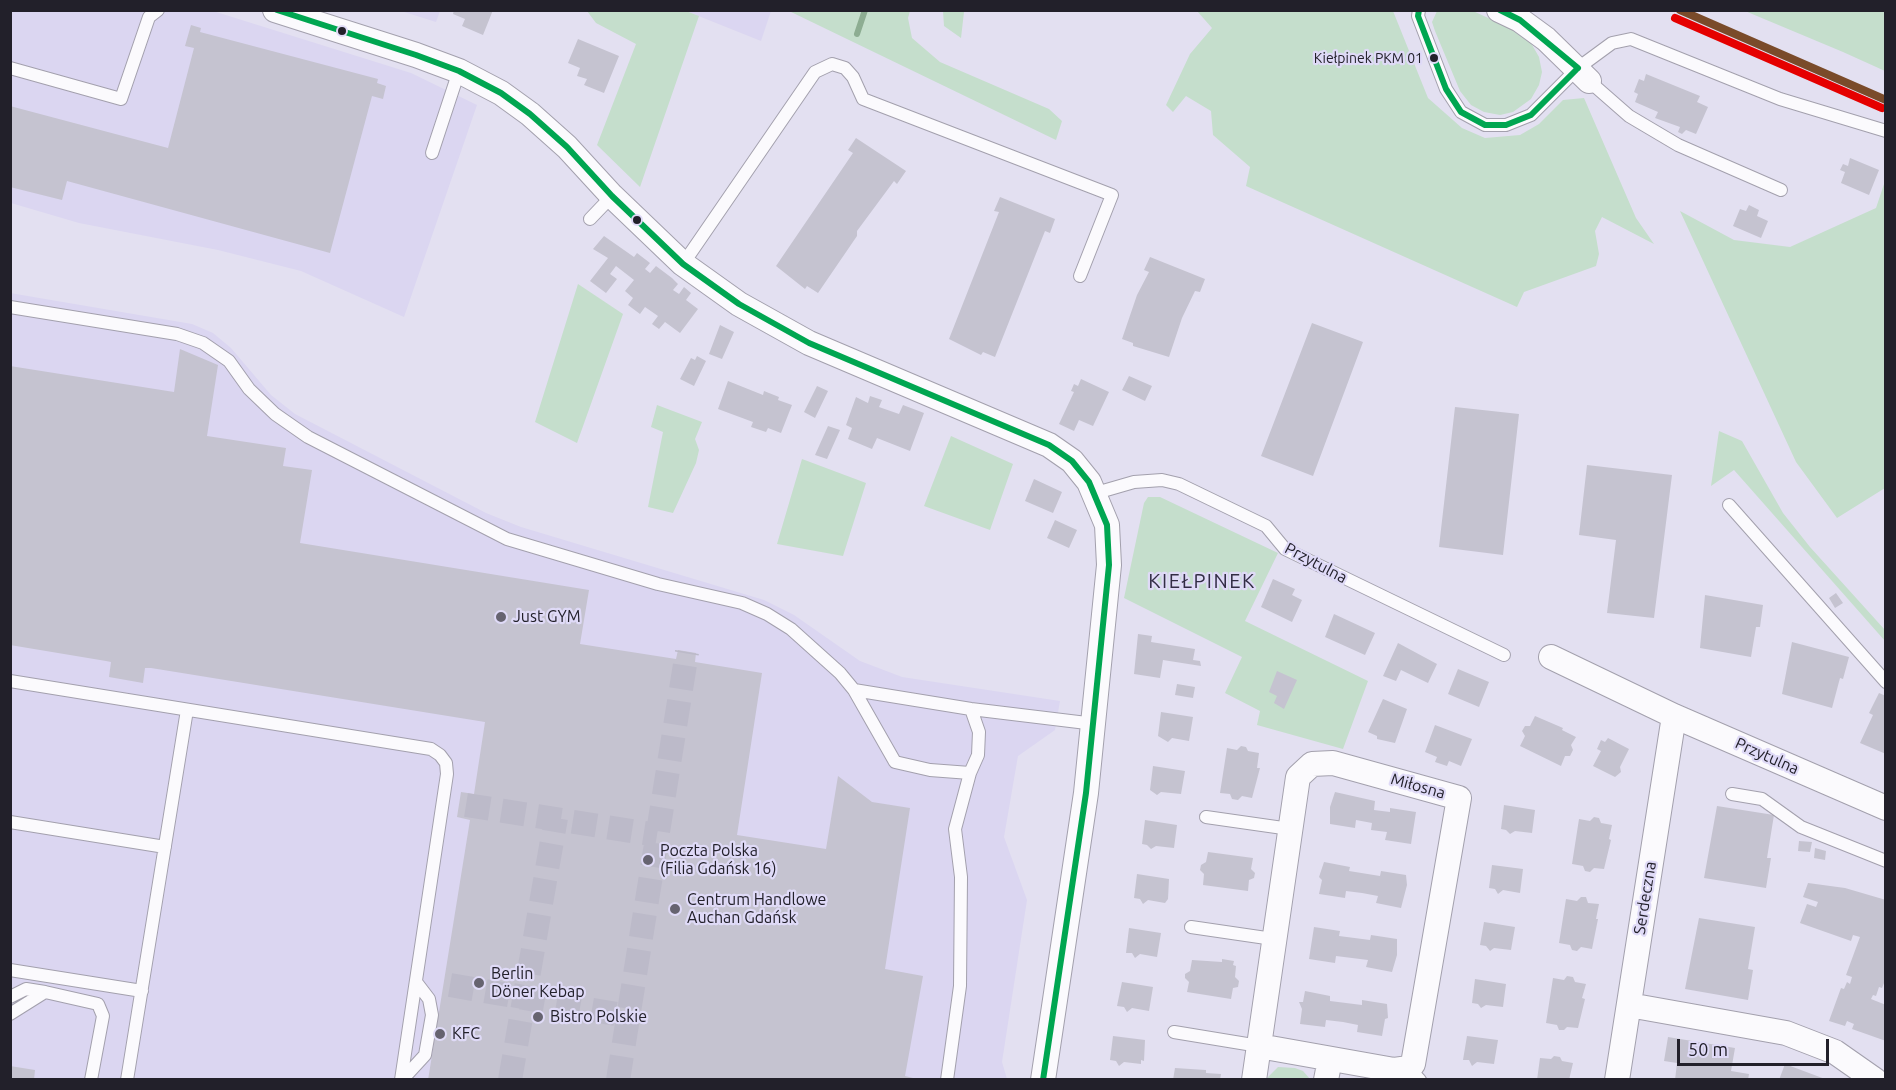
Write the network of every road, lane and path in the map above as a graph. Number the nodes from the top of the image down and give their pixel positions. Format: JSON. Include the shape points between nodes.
{"nodes":[{"id":1,"x":158,"y":10,"type":"edge"},
{"id":2,"x":275,"y":10,"type":"edge"},
{"id":3,"x":1419,"y":10,"type":"edge"},
{"id":4,"x":1499,"y":10,"type":"edge"},
{"id":5,"x":10,"y":68,"type":"edge"},
{"id":6,"x":459,"y":71,"type":"junction"},
{"id":7,"x":1583,"y":75,"type":"junction"},
{"id":8,"x":1886,"y":131,"type":"edge"},
{"id":9,"x":432,"y":153,"type":"dead end"},
{"id":10,"x":1781,"y":190,"type":"dead end"},
{"id":11,"x":612,"y":196,"type":"junction"},
{"id":12,"x":590,"y":219,"type":"dead end"},
{"id":13,"x":683,"y":264,"type":"junction"},
{"id":14,"x":1080,"y":276,"type":"dead end"},
{"id":15,"x":10,"y":307,"type":"edge"},
{"id":16,"x":1096,"y":493,"type":"junction"},
{"id":17,"x":1729,"y":505,"type":"dead end"},
{"id":18,"x":1504,"y":655,"type":"dead end"},
{"id":19,"x":1551,"y":657,"type":"dead end"},
{"id":20,"x":10,"y":681,"type":"edge"},
{"id":21,"x":1886,"y":682,"type":"edge"},
{"id":22,"x":854,"y":690,"type":"junction"},
{"id":23,"x":971,"y":709,"type":"junction"},
{"id":24,"x":187,"y":710,"type":"junction"},
{"id":25,"x":1674,"y":716,"type":"junction"},
{"id":26,"x":1095,"y":724,"type":"junction"},
{"id":27,"x":970,"y":773,"type":"junction"},
{"id":28,"x":1732,"y":794,"type":"dead end"},
{"id":29,"x":1886,"y":808,"type":"edge"},
{"id":30,"x":1206,"y":817,"type":"dead end"},
{"id":31,"x":10,"y":822,"type":"edge"},
{"id":32,"x":1290,"y":829,"type":"junction"},
{"id":33,"x":165,"y":847,"type":"junction"},
{"id":34,"x":1886,"y":861,"type":"edge"},
{"id":35,"x":1191,"y":927,"type":"dead end"},
{"id":36,"x":1273,"y":939,"type":"junction"},
{"id":37,"x":10,"y":970,"type":"edge"},
{"id":38,"x":416,"y":982,"type":"junction"},
{"id":39,"x":142,"y":991,"type":"junction"},
{"id":40,"x":45,"y":993,"type":"junction"},
{"id":41,"x":10,"y":997,"type":"edge"},
{"id":42,"x":1629,"y":1005,"type":"junction"},
{"id":43,"x":10,"y":1014,"type":"edge"},
{"id":44,"x":1174,"y":1032,"type":"dead end"},
{"id":45,"x":1259,"y":1046,"type":"junction"},
{"id":46,"x":1328,"y":1069,"type":"edge"},
{"id":47,"x":1414,"y":1074,"type":"edge"},
{"id":48,"x":91,"y":1080,"type":"edge"},
{"id":49,"x":127,"y":1080,"type":"edge"},
{"id":50,"x":402,"y":1080,"type":"edge"},
{"id":51,"x":947,"y":1080,"type":"edge"},
{"id":52,"x":1043,"y":1080,"type":"edge"},
{"id":53,"x":1254,"y":1080,"type":"edge"},
{"id":54,"x":1617,"y":1080,"type":"edge"},
{"id":55,"x":1875,"y":1080,"type":"edge"}],
"edges":[{"from":1,"to":5,"type":"lane","via":[[149,17],[121,99]]},
{"from":2,"to":6,"type":"street"},
{"from":3,"to":7,"type":"lane","via":[[1446,89],[1461,112],[1485,125],[1506,125],[1531,115]]},
{"from":4,"to":7,"type":"street","via":[[1520,20]]},
{"from":6,"to":9,"type":"lane"},
{"from":6,"to":11,"type":"street","via":[[530,114]]},
{"from":7,"to":8,"type":"lane","via":[[1612,43],[1631,39],[1780,99]]},
{"from":7,"to":10,"type":"lane","via":[[1629,116],[1678,145]]},
{"from":11,"to":12,"type":"lane"},
{"from":11,"to":13,"type":"street"},
{"from":13,"to":14,"type":"lane","via":[[815,72],[832,64],[849,72],[863,99],[1112,195]]},
{"from":13,"to":16,"type":"street","via":[[806,348],[1049,445],[1072,461]]},
{"from":15,"to":22,"type":"lane","via":[[177,334],[203,344],[229,361],[249,389],[275,414],[308,437],[507,539],[658,584],[742,603],[767,614],[791,629]]},
{"from":16,"to":18,"type":"lane","name":"Przytulna","via":[[1134,482],[1162,480],[1179,484],[1266,526],[1285,549]]},
{"from":16,"to":26,"type":"street","via":[[1110,544]]},
{"from":17,"to":21,"type":"lane"},
{"from":19,"to":25,"type":"street","name":"Przytulna"},
{"from":20,"to":24,"type":"lane"},
{"from":22,"to":23,"type":"lane"},
{"from":22,"to":27,"type":"lane","via":[[895,762]]},
{"from":23,"to":26,"type":"lane"},
{"from":23,"to":27,"type":"lane","via":[[979,732],[978,755]]},
{"from":24,"to":33,"type":"lane"},
{"from":24,"to":38,"type":"lane","via":[[431,749],[440,754],[447,774]]},
{"from":25,"to":29,"type":"street","name":"Przytulna"},
{"from":25,"to":42,"type":"street","name":"Serdeczna"},
{"from":26,"to":52,"type":"street"},
{"from":27,"to":51,"type":"lane","via":[[955,829],[961,877],[960,986]]},
{"from":28,"to":34,"type":"lane","via":[[1762,799],[1801,826]]},
{"from":30,"to":32,"type":"lane"},
{"from":31,"to":33,"type":"lane"},
{"from":32,"to":36,"type":"street","name":"Miłosna"},
{"from":32,"to":47,"type":"street","name":"Miłosna","via":[[1298,777],[1312,764],[1342,765],[1460,798]]},
{"from":33,"to":39,"type":"lane"},
{"from":35,"to":36,"type":"lane"},
{"from":36,"to":45,"type":"street","name":"Miłosna"},
{"from":37,"to":39,"type":"lane"},
{"from":38,"to":50,"type":"lane"},
{"from":38,"to":50,"type":"lane","via":[[429,999],[432,1016],[425,1055]]},
{"from":39,"to":49,"type":"lane"},
{"from":40,"to":41,"type":"lane","via":[[26,989]]},
{"from":40,"to":43,"type":"lane"},
{"from":40,"to":48,"type":"lane","via":[[98,1004],[103,1016]]},
{"from":42,"to":54,"type":"street","name":"Serdeczna"},
{"from":42,"to":55,"type":"street","via":[[1786,1033],[1835,1052]]},
{"from":44,"to":45,"type":"lane"},
{"from":45,"to":46,"type":"street","name":"Miłosna"},
{"from":45,"to":53,"type":"street","name":"Miłosna"},
{"from":46,"to":47,"type":"street","name":"Miłosna"}]}
